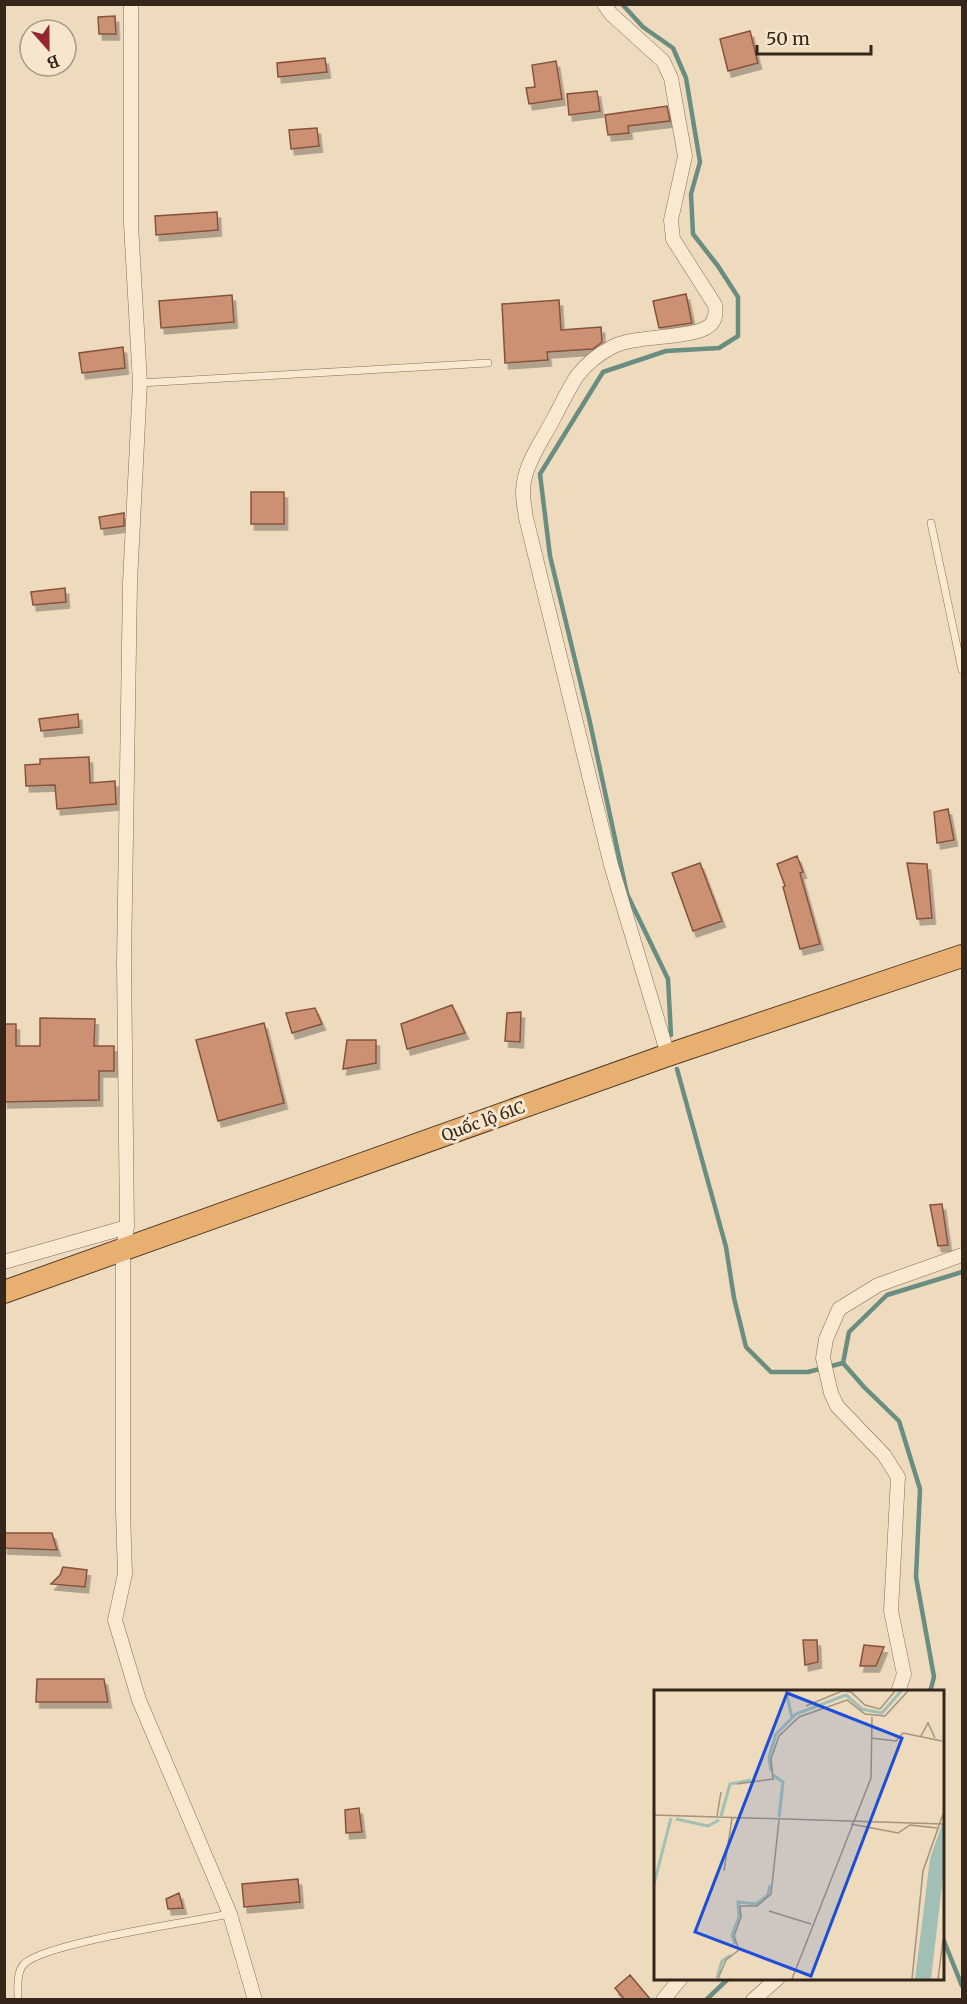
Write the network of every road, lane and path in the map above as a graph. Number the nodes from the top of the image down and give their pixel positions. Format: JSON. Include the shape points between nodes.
{"nodes":[{"id":1,"x":131,"y":4,"type":"edge"},
{"id":2,"x":604,"y":4,"type":"edge"},
{"id":3,"x":488,"y":363,"type":"dead end"},
{"id":4,"x":140,"y":383,"type":"junction"},
{"id":5,"x":930,"y":523,"type":"dead end"},
{"id":6,"x":963,"y":670,"type":"edge"},
{"id":7,"x":963,"y":956,"type":"edge"},
{"id":8,"x":668,"y":1055,"type":"junction"},
{"id":9,"x":127,"y":1227,"type":"junction"},
{"id":10,"x":123,"y":1249,"type":"junction"},
{"id":11,"x":963,"y":1255,"type":"edge"},
{"id":12,"x":4,"y":1262,"type":"edge"},
{"id":13,"x":4,"y":1292,"type":"edge"},
{"id":14,"x":899,"y":1690,"type":"edge"},
{"id":15,"x":230,"y":1914,"type":"junction"},
{"id":16,"x":679,"y":1980,"type":"edge"},
{"id":17,"x":776,"y":1980,"type":"edge"},
{"id":18,"x":18,"y":2000,"type":"edge"},
{"id":19,"x":255,"y":2000,"type":"edge"},
{"id":20,"x":663,"y":2000,"type":"edge"},
{"id":21,"x":753,"y":2000,"type":"edge"}],
"edges":[{"from":1,"to":4,"type":"street","via":[[131,224]]},
{"from":2,"to":8,"type":"street","via":[[610,14],[663,61],[671,78],[685,156],[671,220],[674,239],[715,305],[716,313],[705,329],[625,341],[591,362],[578,376],[531,461],[523,491],[526,518],[611,865]]},
{"from":3,"to":4,"type":"lane"},
{"from":4,"to":9,"type":"street","via":[[130,583],[124,938]]},
{"from":5,"to":6,"type":"lane"},
{"from":7,"to":8,"type":"highway","name":"Quốc lộ 61C"},
{"from":8,"to":10,"type":"highway","name":"Quốc lộ 61C"},
{"from":9,"to":10,"type":"street"},
{"from":9,"to":12,"type":"street"},
{"from":10,"to":13,"type":"highway","name":"Quốc lộ 61C"},
{"from":10,"to":15,"type":"street","via":[[125,1574],[115,1620],[139,1700]]},
{"from":11,"to":14,"type":"street","via":[[878,1285],[839,1309],[826,1339],[823,1358],[837,1406],[884,1455],[898,1477],[891,1611],[904,1674]]},
{"from":15,"to":18,"type":"lane","via":[[102,1939],[33,1959],[20,1971]]},
{"from":15,"to":19,"type":"street"},
{"from":16,"to":20,"type":"street"},
{"from":17,"to":21,"type":"street"}]}
